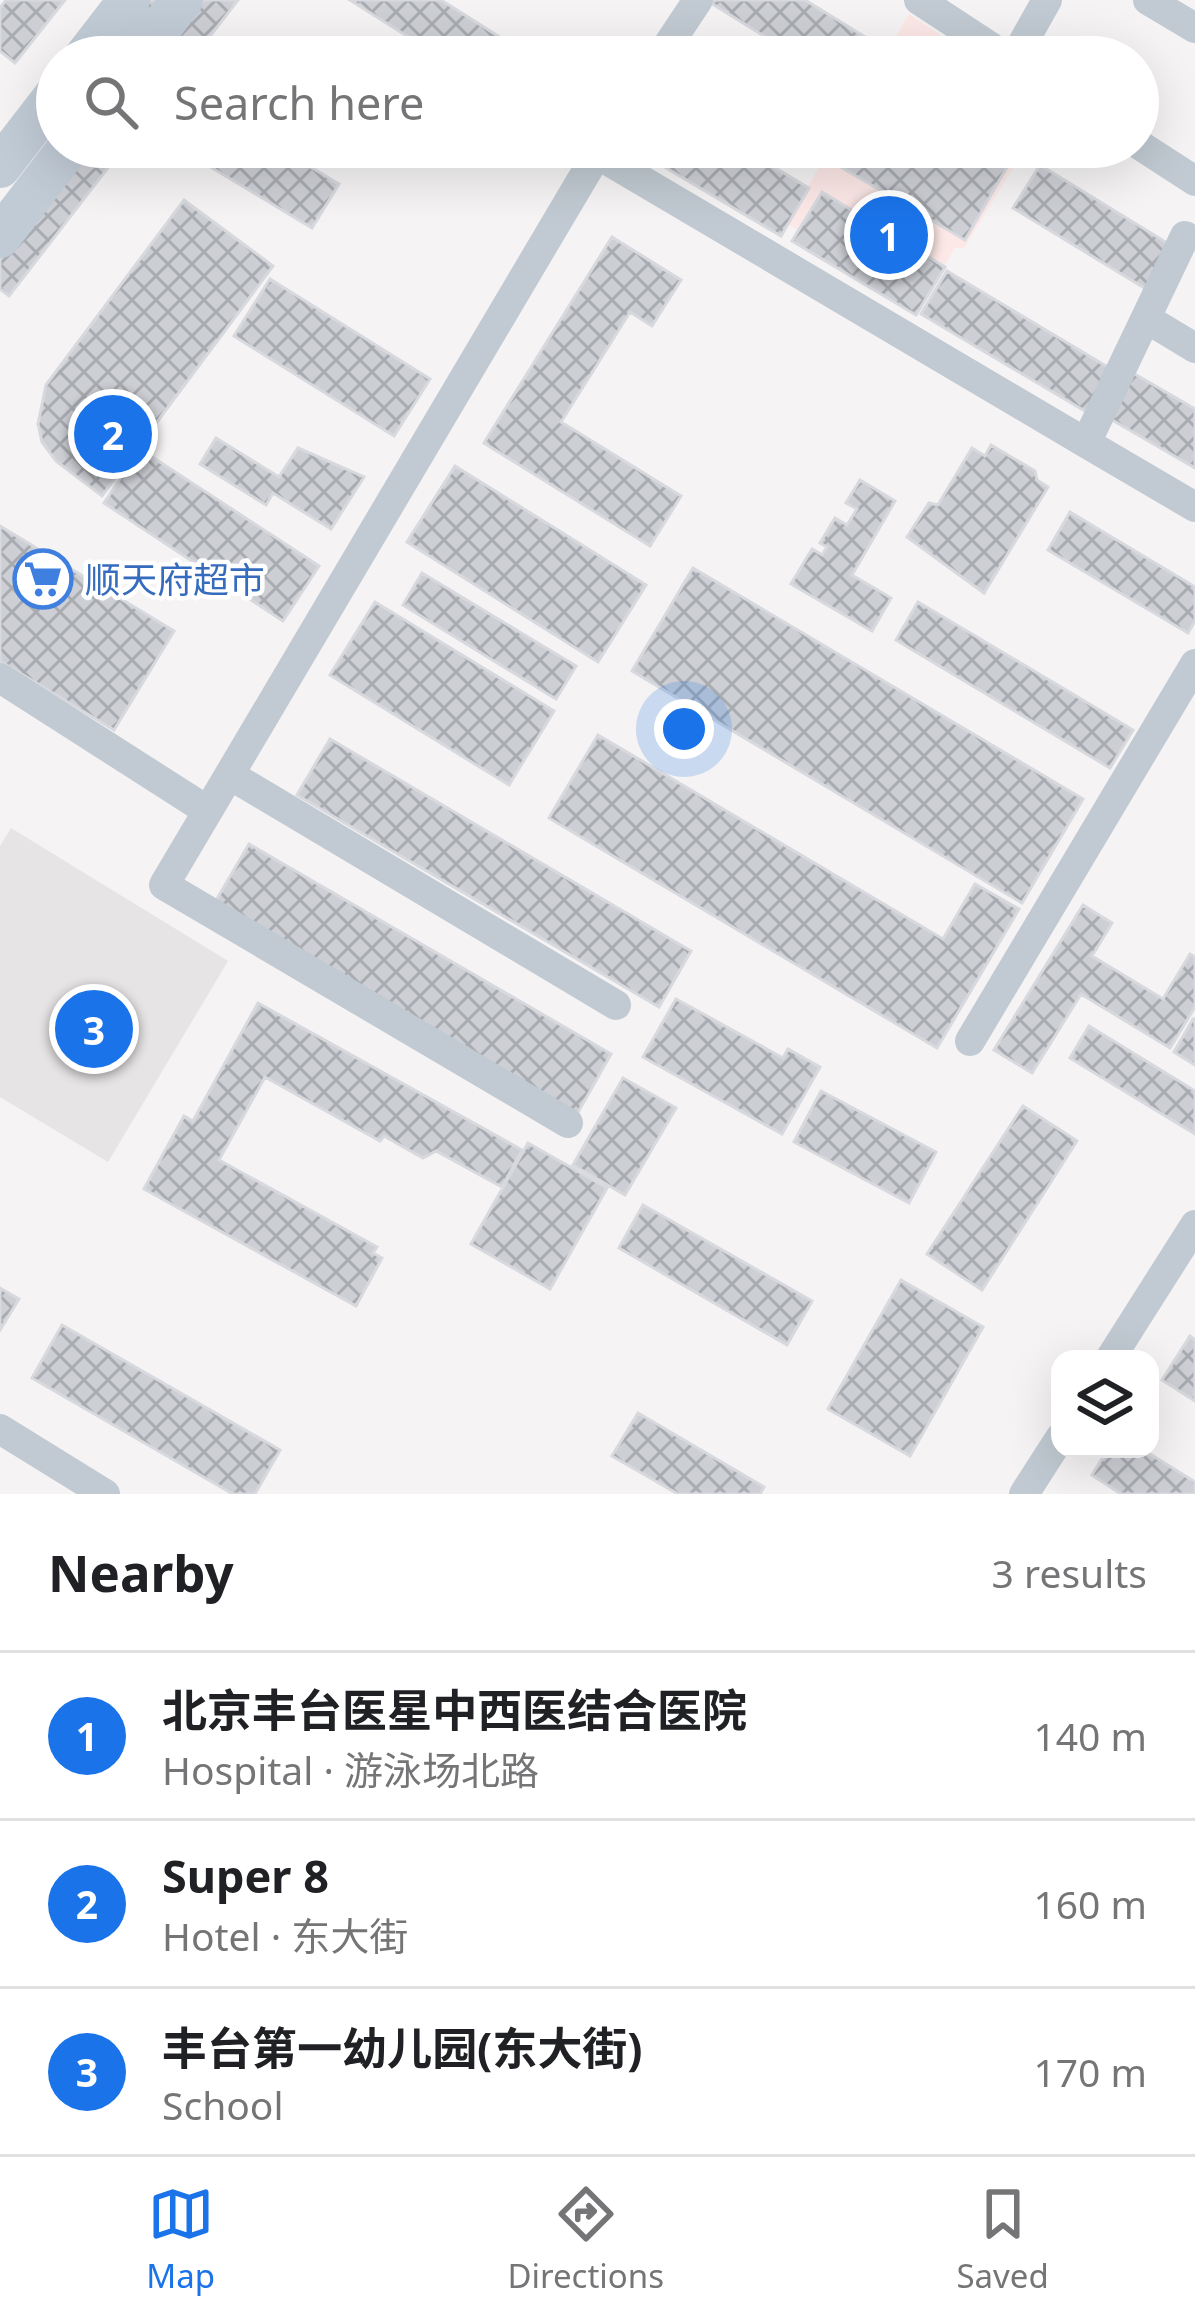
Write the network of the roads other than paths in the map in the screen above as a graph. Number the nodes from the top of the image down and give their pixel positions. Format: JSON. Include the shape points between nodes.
{"nodes":[{"id":1,"x":130,"y":0,"type":"edge"},
{"id":2,"x":182,"y":0,"type":"edge"},
{"id":3,"x":698,"y":0,"type":"edge"},
{"id":4,"x":919,"y":0,"type":"edge"},
{"id":5,"x":1047,"y":0,"type":"edge"},
{"id":6,"x":1148,"y":0,"type":"edge"},
{"id":7,"x":1195,"y":28,"type":"edge"},
{"id":8,"x":102,"y":36,"type":"edge"},
{"id":9,"x":154,"y":36,"type":"edge"},
{"id":10,"x":674,"y":36,"type":"edge"},
{"id":11,"x":974,"y":36,"type":"edge"},
{"id":12,"x":1027,"y":36,"type":"edge"},
{"id":13,"x":36,"y":115,"type":"edge"},
{"id":14,"x":5,"y":148,"type":"edge"},
{"id":15,"x":1159,"y":158,"type":"edge"},
{"id":16,"x":53,"y":168,"type":"edge"},
{"id":17,"x":590,"y":168,"type":"edge"},
{"id":18,"x":628,"y":168,"type":"edge"},
{"id":19,"x":1195,"y":181,"type":"edge"},
{"id":20,"x":1185,"y":236,"type":"dead end"},
{"id":21,"x":0,"y":237,"type":"edge"},
{"id":22,"x":1147,"y":319,"type":"junction"},
{"id":23,"x":1195,"y":348,"type":"edge"},
{"id":24,"x":1086,"y":442,"type":"junction"},
{"id":25,"x":1195,"y":507,"type":"edge"},
{"id":26,"x":1195,"y":664,"type":"edge"},
{"id":27,"x":0,"y":678,"type":"edge"},
{"id":28,"x":230,"y":775,"type":"junction"},
{"id":29,"x":208,"y":811,"type":"junction"},
{"id":30,"x":616,"y":1005,"type":"dead end"},
{"id":31,"x":970,"y":1041,"type":"dead end"},
{"id":32,"x":568,"y":1123,"type":"dead end"},
{"id":33,"x":1195,"y":1225,"type":"edge"},
{"id":34,"x":1116,"y":1350,"type":"edge"},
{"id":35,"x":0,"y":1429,"type":"edge"},
{"id":36,"x":1051,"y":1452,"type":"edge"},
{"id":37,"x":106,"y":1494,"type":"edge"},
{"id":38,"x":1024,"y":1494,"type":"edge"}],
"edges":[{"from":1,"to":8,"type":"main road"},
{"from":2,"to":9,"type":"main road"},
{"from":3,"to":10,"type":"street"},
{"from":4,"to":11,"type":"street"},
{"from":5,"to":12,"type":"street"},
{"from":6,"to":7,"type":"street"},
{"from":13,"to":14,"type":"main road"},
{"from":15,"to":19,"type":"street"},
{"from":16,"to":21,"type":"main road"},
{"from":17,"to":28,"type":"street"},
{"from":18,"to":24,"type":"street"},
{"from":20,"to":22,"type":"street"},
{"from":22,"to":23,"type":"street"},
{"from":22,"to":24,"type":"street"},
{"from":24,"to":25,"type":"street"},
{"from":26,"to":31,"type":"street"},
{"from":27,"to":29,"type":"street"},
{"from":28,"to":29,"type":"street"},
{"from":28,"to":30,"type":"street"},
{"from":29,"to":32,"type":"street","via":[[164,885]]},
{"from":33,"to":34,"type":"street"},
{"from":35,"to":37,"type":"street"},
{"from":36,"to":38,"type":"street"}]}
